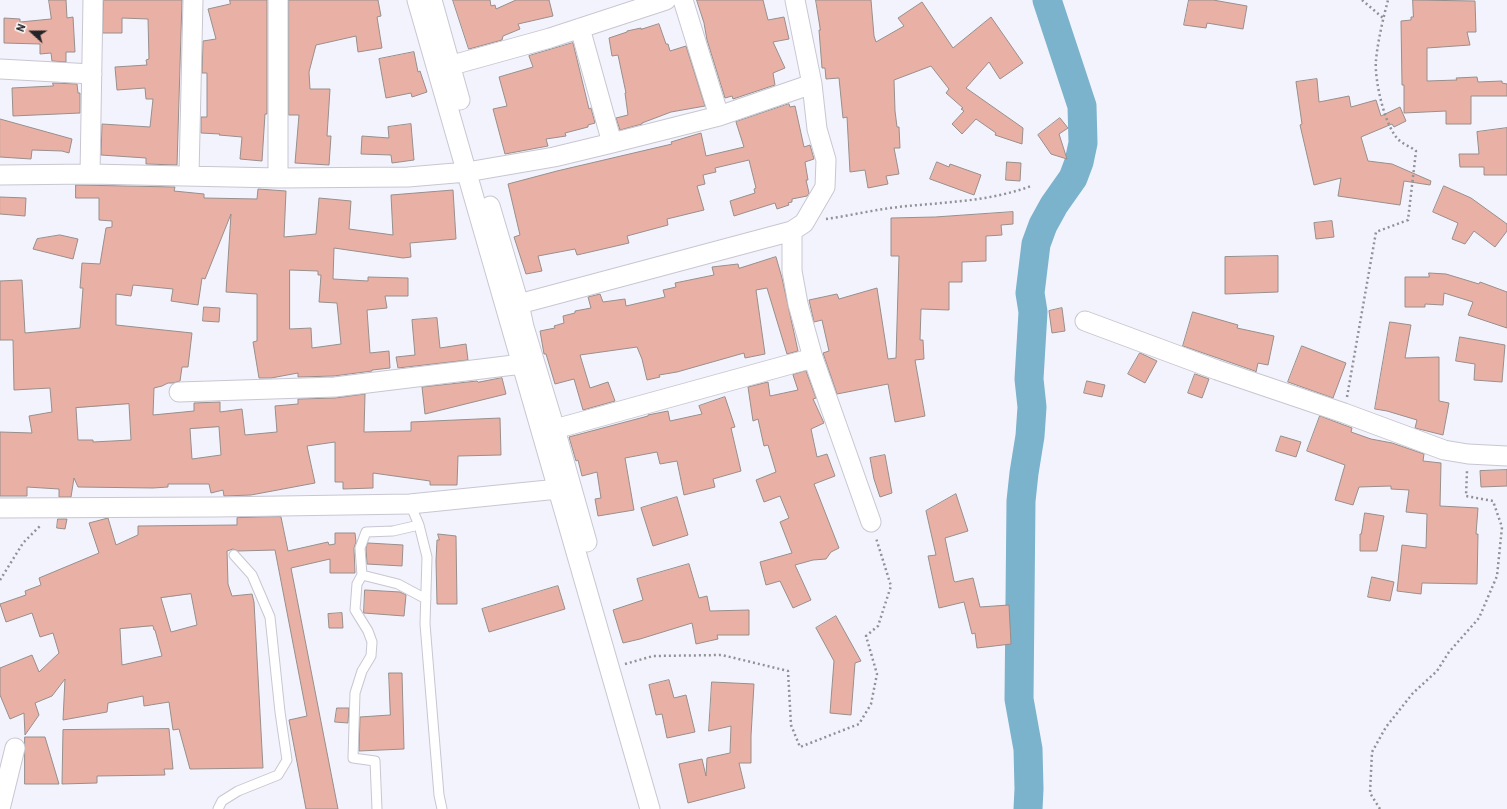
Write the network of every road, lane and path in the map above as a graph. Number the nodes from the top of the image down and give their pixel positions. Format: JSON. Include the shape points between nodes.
{"nodes":[{"id":1,"x":93,"y":0,"type":"edge"},
{"id":2,"x":192,"y":0,"type":"edge"},
{"id":3,"x":278,"y":0,"type":"edge"},
{"id":4,"x":417,"y":0,"type":"edge"},
{"id":5,"x":432,"y":0,"type":"edge"},
{"id":6,"x":666,"y":0,"type":"edge"},
{"id":7,"x":683,"y":0,"type":"edge"},
{"id":8,"x":795,"y":0,"type":"edge"},
{"id":9,"x":1362,"y":0,"type":"edge"},
{"id":10,"x":1388,"y":0,"type":"edge"},
{"id":11,"x":1383,"y":18,"type":"junction"},
{"id":12,"x":580,"y":28,"type":"junction"},
{"id":13,"x":443,"y":68,"type":"junction"},
{"id":14,"x":0,"y":69,"type":"edge"},
{"id":15,"x":92,"y":74,"type":"junction"},
{"id":16,"x":812,"y":84,"type":"junction"},
{"id":17,"x":719,"y":116,"type":"junction"},
{"id":18,"x":612,"y":143,"type":"junction"},
{"id":19,"x":473,"y":171,"type":"junction"},
{"id":20,"x":90,"y":174,"type":"junction"},
{"id":21,"x":0,"y":175,"type":"edge"},
{"id":22,"x":189,"y":175,"type":"junction"},
{"id":23,"x":278,"y":178,"type":"junction"},
{"id":24,"x":1031,"y":186,"type":"dead end"},
{"id":25,"x":798,"y":227,"type":"junction"},
{"id":26,"x":519,"y":304,"type":"junction"},
{"id":27,"x":1085,"y":321,"type":"dead end"},
{"id":28,"x":518,"y":328,"type":"junction"},
{"id":29,"x":813,"y":358,"type":"junction"},
{"id":30,"x":522,"y":364,"type":"junction"},
{"id":31,"x":179,"y":392,"type":"dead end"},
{"id":32,"x":1344,"y":413,"type":"junction"},
{"id":33,"x":555,"y":429,"type":"junction"},
{"id":34,"x":1468,"y":454,"type":"junction"},
{"id":35,"x":1507,"y":456,"type":"edge"},
{"id":36,"x":558,"y":489,"type":"junction"},
{"id":37,"x":410,"y":504,"type":"junction"},
{"id":38,"x":0,"y":508,"type":"edge"},
{"id":39,"x":57,"y":508,"type":"junction"},
{"id":40,"x":871,"y":522,"type":"joint"},
{"id":41,"x":419,"y":526,"type":"junction"},
{"id":42,"x":234,"y":555,"type":"dead end"},
{"id":43,"x":362,"y":575,"type":"junction"},
{"id":44,"x":0,"y":580,"type":"edge"},
{"id":45,"x":426,"y":599,"type":"junction"},
{"id":46,"x":621,"y":665,"type":"junction"},
{"id":47,"x":8,"y":750,"type":"edge"},
{"id":48,"x":656,"y":808,"type":"edge"},
{"id":49,"x":0,"y":809,"type":"edge"},
{"id":50,"x":218,"y":809,"type":"edge"},
{"id":51,"x":377,"y":809,"type":"edge"},
{"id":52,"x":442,"y":809,"type":"edge"},
{"id":53,"x":1380,"y":809,"type":"edge"}],
"edges":[{"from":1,"to":15,"type":"street"},
{"from":2,"to":22,"type":"street"},
{"from":3,"to":23,"type":"street"},
{"from":4,"to":13,"type":"street"},
{"from":5,"to":13,"type":"street"},
{"from":6,"to":12,"type":"street"},
{"from":7,"to":17,"type":"street"},
{"from":8,"to":16,"type":"street"},
{"from":9,"to":11,"type":"path"},
{"from":10,"to":11,"type":"path"},
{"from":11,"to":32,"type":"path","via":[[1376,61],[1381,99],[1388,123],[1400,140],[1416,151],[1408,220],[1376,232]]},
{"from":12,"to":13,"type":"street"},
{"from":12,"to":18,"type":"street"},
{"from":13,"to":19,"type":"street"},
{"from":14,"to":15,"type":"street"},
{"from":15,"to":20,"type":"street"},
{"from":16,"to":17,"type":"street"},
{"from":16,"to":25,"type":"street","via":[[817,130],[826,160],[825,186]]},
{"from":17,"to":18,"type":"street"},
{"from":18,"to":19,"type":"street","via":[[554,157]]},
{"from":19,"to":23,"type":"street","via":[[408,177]]},
{"from":19,"to":26,"type":"street"},
{"from":19,"to":28,"type":"street"},
{"from":20,"to":21,"type":"street"},
{"from":20,"to":22,"type":"street"},
{"from":22,"to":23,"type":"street"},
{"from":24,"to":25,"type":"path","via":[[1013,193],[949,203],[890,208]]},
{"from":25,"to":26,"type":"street"},
{"from":25,"to":29,"type":"street","via":[[792,271]]},
{"from":26,"to":28,"type":"street"},
{"from":27,"to":32,"type":"street"},
{"from":28,"to":30,"type":"street"},
{"from":28,"to":33,"type":"street"},
{"from":29,"to":33,"type":"street"},
{"from":29,"to":40,"type":"street"},
{"from":30,"to":31,"type":"street","via":[[335,387]]},
{"from":30,"to":36,"type":"street"},
{"from":32,"to":34,"type":"street","via":[[1444,450]]},
{"from":33,"to":46,"type":"street"},
{"from":34,"to":35,"type":"street"},
{"from":34,"to":53,"type":"path","via":[[1466,496],[1493,500],[1502,527],[1497,576],[1479,618],[1449,652],[1437,671],[1414,693],[1391,721],[1372,752],[1370,793]]},
{"from":36,"to":37,"type":"street"},
{"from":36,"to":48,"type":"street"},
{"from":37,"to":39,"type":"street"},
{"from":37,"to":41,"type":"lane"},
{"from":38,"to":39,"type":"street"},
{"from":39,"to":44,"type":"path","via":[[23,543]]},
{"from":40,"to":46,"type":"path","via":[[891,586],[878,626],[866,636],[877,674],[871,704],[859,724],[800,747],[791,725],[788,671],[722,655],[652,656]]},
{"from":41,"to":43,"type":"lane","via":[[393,531],[366,532],[360,548]]},
{"from":41,"to":45,"type":"lane","via":[[427,557]]},
{"from":42,"to":50,"type":"lane","via":[[252,576],[270,617],[287,760],[278,775],[238,791],[222,801]]},
{"from":43,"to":45,"type":"lane","via":[[398,584]]},
{"from":43,"to":51,"type":"lane","via":[[358,584],[355,610],[372,642],[371,656],[362,671],[354,694],[353,758],[375,761]]},
{"from":45,"to":52,"type":"lane","via":[[425,624]]},
{"from":46,"to":48,"type":"street"},
{"from":47,"to":49,"type":"street"}]}
